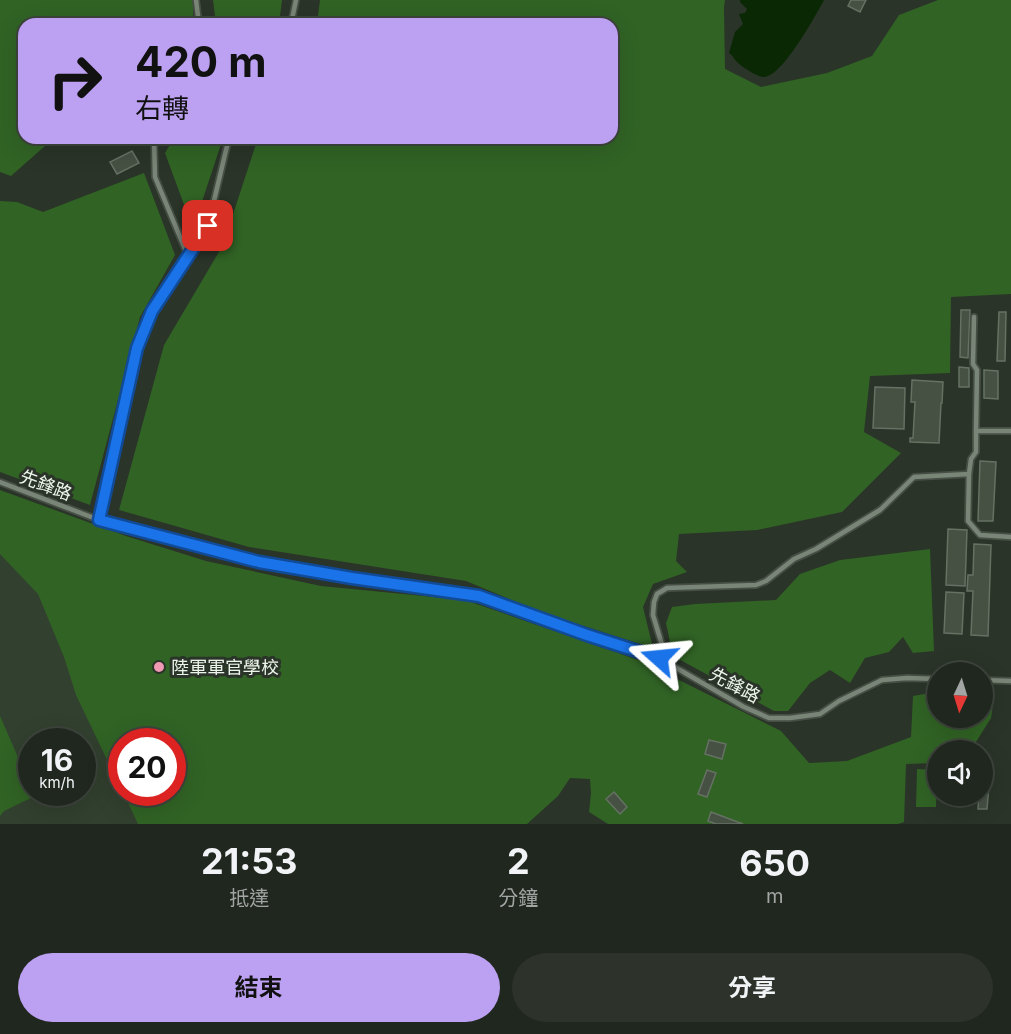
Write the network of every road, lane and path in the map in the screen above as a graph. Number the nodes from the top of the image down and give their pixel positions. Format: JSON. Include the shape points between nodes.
{"nodes":[{"id":1,"x":196,"y":0,"type":"edge"},
{"id":2,"x":296,"y":0,"type":"edge"},
{"id":3,"x":198,"y":18,"type":"edge"},
{"id":4,"x":292,"y":18,"type":"edge"},
{"id":5,"x":154,"y":144,"type":"edge"},
{"id":6,"x":229,"y":144,"type":"edge"},
{"id":7,"x":188,"y":256,"type":"junction"},
{"id":8,"x":974,"y":317,"type":"dead end"},
{"id":9,"x":976,"y":431,"type":"junction"},
{"id":10,"x":1011,"y":431,"type":"edge"},
{"id":11,"x":969,"y":474,"type":"junction"},
{"id":12,"x":0,"y":482,"type":"edge"},
{"id":13,"x":99,"y":520,"type":"junction"},
{"id":14,"x":1011,"y":537,"type":"edge"},
{"id":15,"x":659,"y":658,"type":"junction"},
{"id":16,"x":927,"y":679,"type":"edge"},
{"id":17,"x":993,"y":680,"type":"edge"},
{"id":18,"x":1011,"y":681,"type":"edge"}],
"edges":[{"from":1,"to":3,"type":"lane"},
{"from":2,"to":4,"type":"lane"},
{"from":5,"to":7,"type":"lane","via":[[154,177]]},
{"from":6,"to":7,"type":"lane","via":[[208,226]]},
{"from":7,"to":13,"type":"lane","via":[[152,311],[137,348]]},
{"from":8,"to":9,"type":"lane"},
{"from":9,"to":10,"type":"lane"},
{"from":9,"to":11,"type":"lane","via":[[976,452]]},
{"from":11,"to":14,"type":"lane","via":[[968,521],[980,535]]},
{"from":11,"to":15,"type":"lane","via":[[914,477],[880,510],[756,585],[667,588],[657,594],[654,602],[653,615],[662,645]]},
{"from":12,"to":13,"type":"lane","name":"先鋒路"},
{"from":13,"to":15,"type":"lane","name":"先鋒路","via":[[259,562],[479,596]]},
{"from":15,"to":16,"type":"lane","name":"先鋒路","via":[[769,718],[820,714],[882,681]]},
{"from":17,"to":18,"type":"lane"}]}
